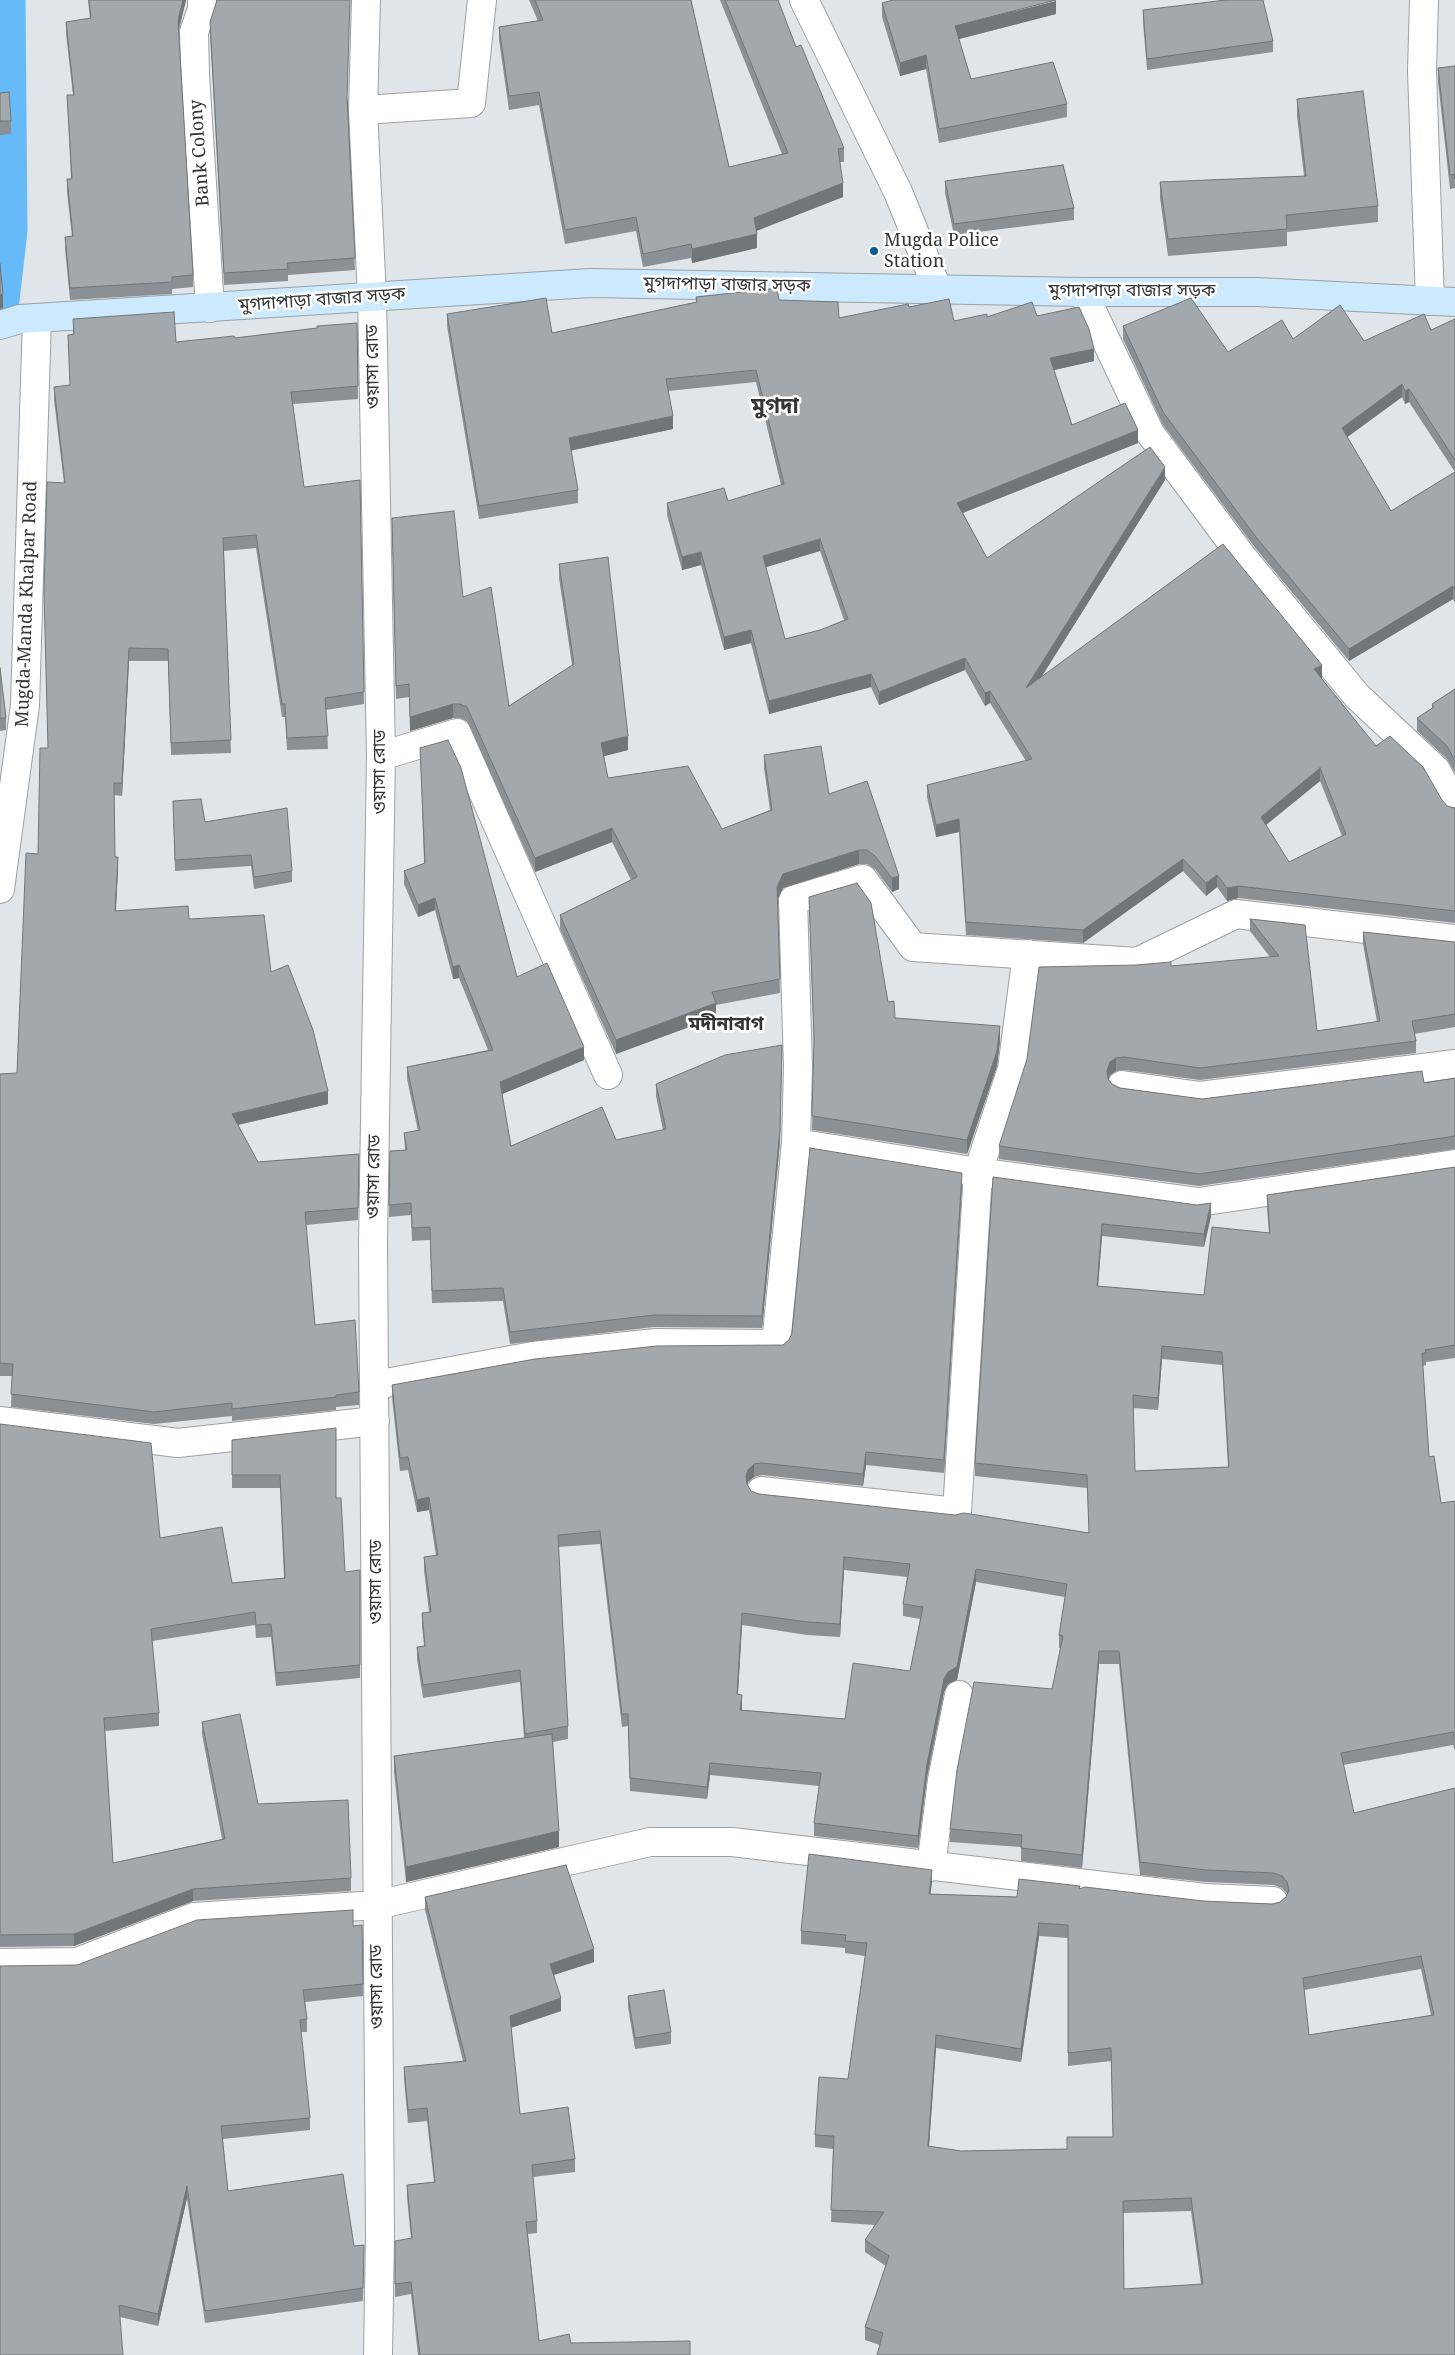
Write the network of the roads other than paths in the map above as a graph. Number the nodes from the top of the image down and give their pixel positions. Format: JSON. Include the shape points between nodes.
{"nodes":[{"id":1,"x":202,"y":0,"type":"edge"},
{"id":2,"x":366,"y":0,"type":"edge"},
{"id":3,"x":482,"y":0,"type":"edge"},
{"id":4,"x":804,"y":0,"type":"edge"},
{"id":5,"x":1424,"y":0,"type":"edge"},
{"id":6,"x":363,"y":110,"type":"junction"},
{"id":7,"x":937,"y":288,"type":"junction"},
{"id":8,"x":1083,"y":292,"type":"junction"},
{"id":9,"x":372,"y":297,"type":"junction"},
{"id":10,"x":1442,"y":301,"type":"edge"},
{"id":11,"x":210,"y":308,"type":"junction"},
{"id":12,"x":19,"y":320,"type":"edge"},
{"id":13,"x":380,"y":756,"type":"junction"},
{"id":14,"x":1455,"y":805,"type":"edge"},
{"id":15,"x":0,"y":889,"type":"edge"},
{"id":16,"x":1455,"y":939,"type":"edge"},
{"id":17,"x":1028,"y":954,"type":"junction"},
{"id":18,"x":1455,"y":1064,"type":"edge"},
{"id":19,"x":608,"y":1075,"type":"dead end"},
{"id":20,"x":1122,"y":1085,"type":"dead end"},
{"id":21,"x":796,"y":1143,"type":"junction"},
{"id":22,"x":1455,"y":1164,"type":"edge"},
{"id":23,"x":978,"y":1172,"type":"junction"},
{"id":24,"x":375,"y":1385,"type":"junction"},
{"id":25,"x":375,"y":1420,"type":"junction"},
{"id":26,"x":0,"y":1421,"type":"edge"},
{"id":27,"x":761,"y":1491,"type":"dead end"},
{"id":28,"x":959,"y":1695,"type":"dead end"},
{"id":29,"x":931,"y":1867,"type":"junction"},
{"id":30,"x":1273,"y":1901,"type":"dead end"},
{"id":31,"x":376,"y":1905,"type":"junction"},
{"id":32,"x":0,"y":1963,"type":"edge"},
{"id":33,"x":378,"y":2355,"type":"edge"}],
"edges":[{"from":1,"to":11,"type":"street","name":"Bank Colony","via":[[194,32],[195,75]]},
{"from":2,"to":6,"type":"street","name":"ওয়াসা রোড"},
{"from":3,"to":6,"type":"street","via":[[471,103]]},
{"from":4,"to":7,"type":"street","via":[[898,192]]},
{"from":5,"to":10,"type":"street","via":[[1422,71]]},
{"from":6,"to":9,"type":"street","name":"ওয়াসা রোড"},
{"from":7,"to":8,"type":"street","name":"মুগদাপাড়া বাজার সড়ক"},
{"from":7,"to":9,"type":"street","name":"মুগদাপাড়া বাজার সড়ক","via":[[590,284]]},
{"from":8,"to":10,"type":"street","name":"মুগদাপাড়া বাজার সড়ক","via":[[1257,292]]},
{"from":8,"to":14,"type":"street","via":[[1150,433],[1250,567],[1357,696],[1436,770]]},
{"from":9,"to":11,"type":"street","name":"মুগদাপাড়া বাজার সড়ক"},
{"from":9,"to":13,"type":"street","name":"ওয়াসা রোড"},
{"from":11,"to":12,"type":"street","name":"মুগদাপাড়া বাজার সড়ক"},
{"from":12,"to":15,"type":"street","name":"Mugda-Manda Khalpar Road","via":[[25,705]]},
{"from":13,"to":19,"type":"street","via":[[457,733]]},
{"from":13,"to":24,"type":"street","name":"ওয়াসা রোড","via":[[373,1242]]},
{"from":16,"to":17,"type":"street","via":[[1236,914],[1136,962]]},
{"from":17,"to":21,"type":"street","via":[[913,947],[863,879],[792,900],[798,1066]]},
{"from":17,"to":23,"type":"street","via":[[1012,1069]]},
{"from":18,"to":20,"type":"street","via":[[1200,1096]]},
{"from":21,"to":23,"type":"street"},
{"from":21,"to":24,"type":"street","via":[[776,1344],[656,1343],[533,1356]]},
{"from":22,"to":23,"type":"street","via":[[1199,1202]]},
{"from":23,"to":27,"type":"street","via":[[956,1512]]},
{"from":24,"to":25,"type":"street","name":"ওয়াসা রোড"},
{"from":25,"to":26,"type":"street","via":[[178,1443]]},
{"from":25,"to":31,"type":"street","name":"ওয়াসা রোড"},
{"from":28,"to":29,"type":"street","via":[[942,1780]]},
{"from":29,"to":30,"type":"street","via":[[1205,1898]]},
{"from":29,"to":31,"type":"street","via":[[732,1842],[650,1842]]},
{"from":31,"to":32,"type":"street","via":[[194,1917],[77,1962]]},
{"from":31,"to":33,"type":"street","name":"ওয়াসা রোড","via":[[380,2235]]}]}
